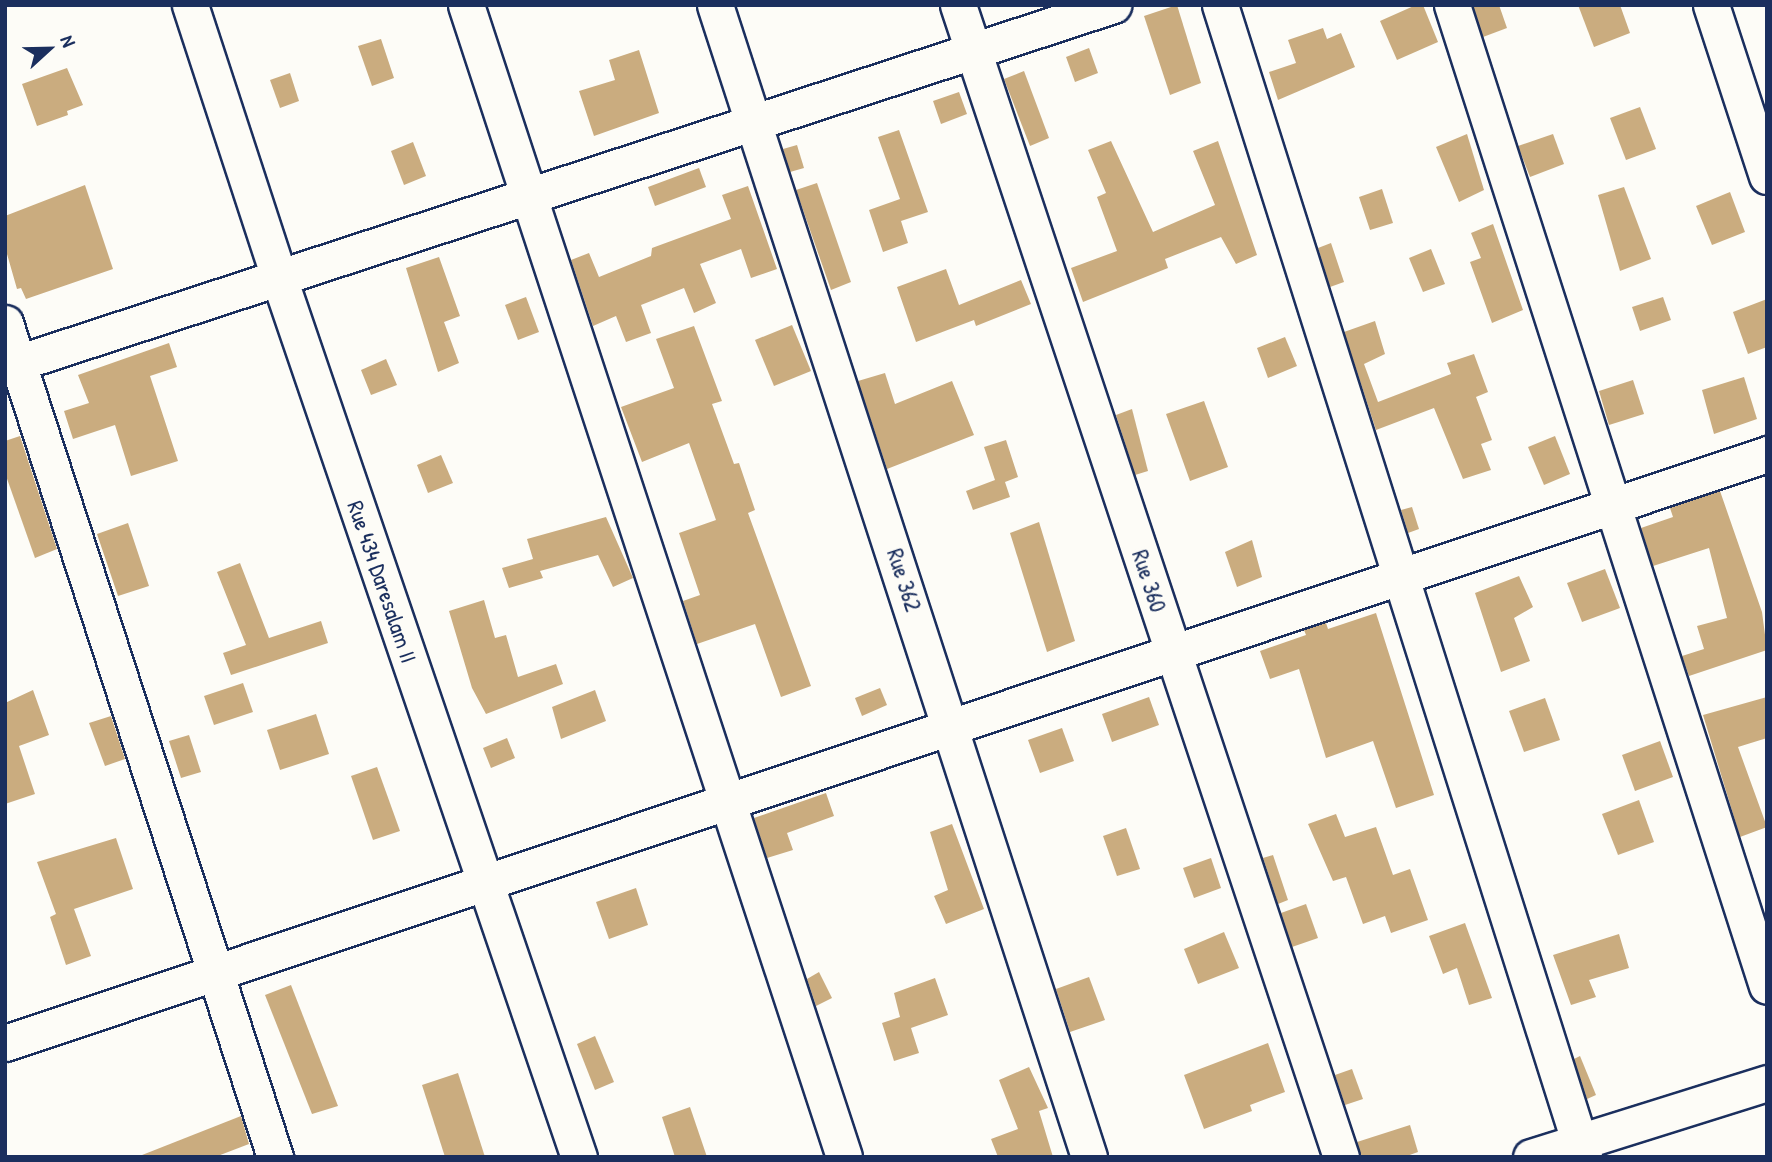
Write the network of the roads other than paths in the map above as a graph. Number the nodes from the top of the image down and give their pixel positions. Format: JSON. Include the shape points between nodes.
{"nodes":[{"id":1,"x":190,"y":5,"type":"edge"},
{"id":2,"x":466,"y":5,"type":"edge"},
{"id":3,"x":715,"y":5,"type":"edge"},
{"id":4,"x":958,"y":5,"type":"edge"},
{"id":5,"x":1113,"y":5,"type":"edge"},
{"id":6,"x":1220,"y":5,"type":"edge"},
{"id":7,"x":1452,"y":5,"type":"edge"},
{"id":8,"x":1711,"y":5,"type":"edge"},
{"id":9,"x":973,"y":51,"type":"junction"},
{"id":10,"x":752,"y":123,"type":"junction"},
{"id":11,"x":1767,"y":176,"type":"edge"},
{"id":12,"x":526,"y":197,"type":"junction"},
{"id":13,"x":279,"y":278,"type":"junction"},
{"id":14,"x":5,"y":323,"type":"edge"},
{"id":15,"x":12,"y":365,"type":"edge"},
{"id":16,"x":1767,"y":454,"type":"edge"},
{"id":17,"x":1612,"y":506,"type":"junction"},
{"id":18,"x":1399,"y":577,"type":"junction"},
{"id":19,"x":1173,"y":653,"type":"junction"},
{"id":20,"x":952,"y":726,"type":"junction"},
{"id":21,"x":727,"y":802,"type":"junction"},
{"id":22,"x":485,"y":883,"type":"junction"},
{"id":23,"x":217,"y":972,"type":"junction"},
{"id":24,"x":1767,"y":986,"type":"edge"},
{"id":25,"x":6,"y":1042,"type":"edge"},
{"id":26,"x":1767,"y":1083,"type":"edge"},
{"id":27,"x":1582,"y":1149,"type":"edge"},
{"id":28,"x":275,"y":1157,"type":"edge"},
{"id":29,"x":579,"y":1157,"type":"edge"},
{"id":30,"x":844,"y":1157,"type":"edge"},
{"id":31,"x":1089,"y":1157,"type":"edge"},
{"id":32,"x":1341,"y":1157,"type":"edge"},
{"id":33,"x":1531,"y":1157,"type":"edge"}],
"edges":[{"from":1,"to":13,"type":"street","name":"Rue 434 Daresalam II"},
{"from":2,"to":12,"type":"street"},
{"from":3,"to":10,"type":"street","name":"Rue 362"},
{"from":4,"to":9,"type":"street","name":"Rue 360"},
{"from":5,"to":9,"type":"street"},
{"from":6,"to":18,"type":"street"},
{"from":7,"to":17,"type":"street"},
{"from":8,"to":11,"type":"street"},
{"from":9,"to":10,"type":"street"},
{"from":9,"to":19,"type":"street","name":"Rue 360"},
{"from":10,"to":12,"type":"street"},
{"from":10,"to":20,"type":"street","name":"Rue 362"},
{"from":12,"to":13,"type":"street"},
{"from":12,"to":21,"type":"street"},
{"from":13,"to":15,"type":"street"},
{"from":13,"to":22,"type":"street","name":"Rue 434 Daresalam II"},
{"from":14,"to":15,"type":"street"},
{"from":15,"to":23,"type":"street"},
{"from":16,"to":17,"type":"street"},
{"from":17,"to":18,"type":"street"},
{"from":17,"to":24,"type":"street"},
{"from":18,"to":19,"type":"street"},
{"from":18,"to":27,"type":"street"},
{"from":19,"to":20,"type":"street"},
{"from":19,"to":32,"type":"street","name":"Rue 360"},
{"from":20,"to":21,"type":"street"},
{"from":20,"to":31,"type":"street","name":"Rue 362"},
{"from":21,"to":22,"type":"street"},
{"from":21,"to":30,"type":"street"},
{"from":22,"to":23,"type":"street"},
{"from":22,"to":29,"type":"street","name":"Rue 434 Daresalam II"},
{"from":23,"to":25,"type":"street"},
{"from":23,"to":28,"type":"street"},
{"from":26,"to":27,"type":"street"},
{"from":27,"to":33,"type":"street"}]}
